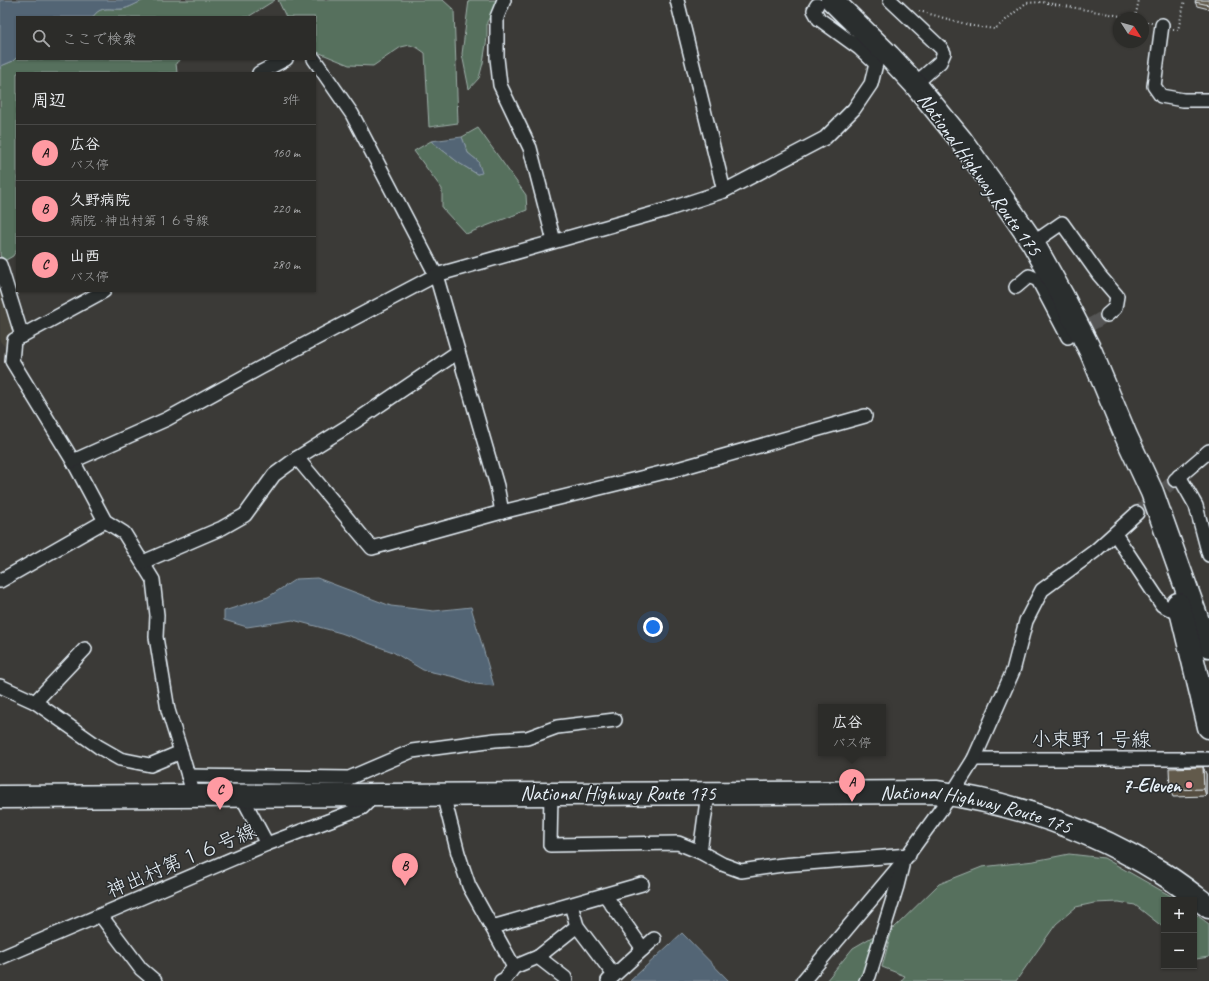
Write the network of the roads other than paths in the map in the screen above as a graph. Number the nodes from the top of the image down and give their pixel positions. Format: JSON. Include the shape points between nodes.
{"nodes":[{"id":1,"x":504,"y":0,"type":"edge"},
{"id":2,"x":677,"y":0,"type":"edge"},
{"id":3,"x":825,"y":2,"type":"edge"},
{"id":4,"x":892,"y":2,"type":"edge"},
{"id":5,"x":1162,"y":25,"type":"road end"},
{"id":6,"x":284,"y":60,"type":"edge"},
{"id":7,"x":315,"y":60,"type":"edge"},
{"id":8,"x":883,"y":60,"type":"junction"},
{"id":9,"x":261,"y":72,"type":"edge"},
{"id":10,"x":915,"y":84,"type":"junction"},
{"id":11,"x":1209,"y":100,"type":"edge"},
{"id":12,"x":724,"y":191,"type":"junction"},
{"id":13,"x":554,"y":241,"type":"junction"},
{"id":14,"x":1033,"y":243,"type":"junction"},
{"id":15,"x":0,"y":265,"type":"edge"},
{"id":16,"x":436,"y":275,"type":"junction"},
{"id":17,"x":1016,"y":287,"type":"dead end"},
{"id":18,"x":102,"y":292,"type":"edge"},
{"id":19,"x":1107,"y":315,"type":"tunnel mouth"},
{"id":20,"x":22,"y":336,"type":"junction"},
{"id":21,"x":1068,"y":337,"type":"dead end"},
{"id":22,"x":458,"y":352,"type":"junction"},
{"id":23,"x":865,"y":416,"type":"dead end"},
{"id":24,"x":1209,"y":451,"type":"edge"},
{"id":25,"x":297,"y":458,"type":"junction"},
{"id":26,"x":73,"y":461,"type":"junction"},
{"id":27,"x":1196,"y":506,"type":"junction"},
{"id":28,"x":502,"y":512,"type":"junction"},
{"id":29,"x":1137,"y":513,"type":"tunnel mouth"},
{"id":30,"x":105,"y":521,"type":"junction"},
{"id":31,"x":1209,"y":521,"type":"edge"},
{"id":32,"x":1114,"y":534,"type":"junction"},
{"id":33,"x":1209,"y":555,"type":"edge"},
{"id":34,"x":143,"y":562,"type":"junction"},
{"id":35,"x":0,"y":580,"type":"edge"},
{"id":36,"x":1197,"y":617,"type":"edge"},
{"id":37,"x":1209,"y":646,"type":"edge"},
{"id":38,"x":85,"y":649,"type":"dead end"},
{"id":39,"x":0,"y":686,"type":"edge"},
{"id":40,"x":35,"y":702,"type":"junction"},
{"id":41,"x":615,"y":720,"type":"dead end"},
{"id":42,"x":1209,"y":727,"type":"edge"},
{"id":43,"x":181,"y":752,"type":"junction"},
{"id":44,"x":974,"y":759,"type":"junction"},
{"id":45,"x":1208,"y":759,"type":"edge"},
{"id":46,"x":191,"y":786,"type":"junction"},
{"id":47,"x":551,"y":793,"type":"junction"},
{"id":48,"x":708,"y":793,"type":"junction"},
{"id":49,"x":443,"y":794,"type":"junction"},
{"id":50,"x":952,"y":794,"type":"junction"},
{"id":51,"x":241,"y":795,"type":"junction"},
{"id":52,"x":375,"y":795,"type":"junction"},
{"id":53,"x":0,"y":797,"type":"edge"},
{"id":54,"x":267,"y":844,"type":"junction"},
{"id":55,"x":700,"y":852,"type":"junction"},
{"id":56,"x":906,"y":859,"type":"junction"},
{"id":57,"x":642,"y":884,"type":"dead end"},
{"id":58,"x":605,"y":895,"type":"junction"},
{"id":59,"x":571,"y":904,"type":"junction"},
{"id":60,"x":1209,"y":907,"type":"edge"},
{"id":61,"x":101,"y":916,"type":"junction"},
{"id":62,"x":577,"y":926,"type":"junction"},
{"id":63,"x":492,"y":928,"type":"junction"},
{"id":64,"x":654,"y":939,"type":"dead end"},
{"id":65,"x":643,"y":949,"type":"junction"},
{"id":66,"x":538,"y":957,"type":"junction"},
{"id":67,"x":0,"y":958,"type":"edge"},
{"id":68,"x":514,"y":967,"type":"junction"},
{"id":69,"x":611,"y":978,"type":"edge"},
{"id":70,"x":155,"y":981,"type":"edge"},
{"id":71,"x":501,"y":981,"type":"edge"},
{"id":72,"x":566,"y":981,"type":"edge"},
{"id":73,"x":803,"y":981,"type":"edge"},
{"id":74,"x":866,"y":981,"type":"edge"}],
"edges":[{"from":1,"to":13,"type":"street","via":[[497,17],[500,85],[530,148]]},
{"from":2,"to":12,"type":"street"},
{"from":3,"to":8,"type":"highway","name":"National Highway Route 175"},
{"from":4,"to":10,"type":"street","via":[[944,53],[940,62]]},
{"from":5,"to":11,"type":"street","via":[[1154,86],[1161,96],[1183,100]]},
{"from":6,"to":9,"type":"street"},
{"from":7,"to":16,"type":"street","via":[[352,114]]},
{"from":8,"to":10,"type":"highway","name":"National Highway Route 175"},
{"from":8,"to":12,"type":"street","via":[[854,109],[825,138]]},
{"from":10,"to":14,"type":"highway","name":"National Highway Route 175","via":[[960,140]]},
{"from":12,"to":13,"type":"street"},
{"from":13,"to":16,"type":"street"},
{"from":14,"to":19,"type":"street","via":[[1062,223],[1117,296],[1115,308]]},
{"from":14,"to":36,"type":"highway","name":"National Highway Route 175","via":[[1091,352],[1126,436],[1139,494]]},
{"from":15,"to":20,"type":"street"},
{"from":16,"to":22,"type":"street"},
{"from":16,"to":26,"type":"street","via":[[166,419]]},
{"from":17,"to":21,"type":"street","via":[[1029,276],[1038,280]]},
{"from":18,"to":20,"type":"street"},
{"from":20,"to":26,"type":"street","via":[[14,340],[12,360]]},
{"from":22,"to":25,"type":"street"},
{"from":22,"to":28,"type":"street","via":[[497,486]]},
{"from":23,"to":28,"type":"street","via":[[681,468]]},
{"from":24,"to":27,"type":"street","via":[[1177,478]]},
{"from":25,"to":28,"type":"street","via":[[372,548]]},
{"from":25,"to":34,"type":"street","via":[[274,475],[245,515],[222,528]]},
{"from":26,"to":30,"type":"street"},
{"from":27,"to":31,"type":"street","via":[[1205,513]]},
{"from":27,"to":33,"type":"street"},
{"from":29,"to":32,"type":"street"},
{"from":30,"to":34,"type":"street","via":[[124,533]]},
{"from":30,"to":35,"type":"street"},
{"from":32,"to":36,"type":"street","via":[[1162,605]]},
{"from":32,"to":44,"type":"street","via":[[1042,590],[1026,621],[1013,671]]},
{"from":34,"to":43,"type":"street","via":[[153,580],[157,615],[156,637],[168,710]]},
{"from":36,"to":37,"type":"highway","name":"National Highway Route 175"},
{"from":36,"to":42,"type":"highway","name":"National Highway Route 175"},
{"from":38,"to":40,"type":"street"},
{"from":39,"to":40,"type":"street"},
{"from":40,"to":43,"type":"street","via":[[120,759],[150,765]]},
{"from":41,"to":46,"type":"street","via":[[557,727],[527,738],[412,751],[349,778]]},
{"from":43,"to":46,"type":"street"},
{"from":44,"to":45,"type":"street","name":"小束野１号線"},
{"from":44,"to":50,"type":"street"},
{"from":46,"to":51,"type":"highway","name":"National Highway Route 175"},
{"from":46,"to":53,"type":"highway","name":"National Highway Route 175"},
{"from":47,"to":48,"type":"highway","name":"National Highway Route 175"},
{"from":47,"to":49,"type":"highway","name":"National Highway Route 175"},
{"from":47,"to":55,"type":"street","via":[[550,845],[678,843]]},
{"from":48,"to":50,"type":"highway","name":"National Highway Route 175","via":[[900,791]]},
{"from":48,"to":55,"type":"street"},
{"from":49,"to":52,"type":"highway","name":"National Highway Route 175"},
{"from":49,"to":63,"type":"street","via":[[469,886]]},
{"from":50,"to":56,"type":"street"},
{"from":50,"to":60,"type":"highway","name":"National Highway Route 175","via":[[1007,806],[1070,827],[1115,847],[1160,872]]},
{"from":51,"to":52,"type":"highway","name":"National Highway Route 175"},
{"from":51,"to":54,"type":"street"},
{"from":52,"to":54,"type":"street","name":"神出村第１６号線","via":[[362,808]]},
{"from":54,"to":61,"type":"street","name":"神出村第１６号線"},
{"from":55,"to":56,"type":"street","via":[[741,871],[782,865]]},
{"from":56,"to":73,"type":"street"},
{"from":56,"to":74,"type":"street"},
{"from":57,"to":58,"type":"street"},
{"from":58,"to":59,"type":"street"},
{"from":58,"to":65,"type":"street"},
{"from":59,"to":62,"type":"street"},
{"from":59,"to":63,"type":"street"},
{"from":61,"to":67,"type":"street","name":"神出村第１６号線"},
{"from":61,"to":70,"type":"street","via":[[141,969]]},
{"from":62,"to":66,"type":"street"},
{"from":62,"to":69,"type":"street"},
{"from":63,"to":68,"type":"street"},
{"from":64,"to":65,"type":"street"},
{"from":65,"to":69,"type":"street"},
{"from":66,"to":68,"type":"street"},
{"from":66,"to":72,"type":"street"},
{"from":68,"to":71,"type":"street"}]}
